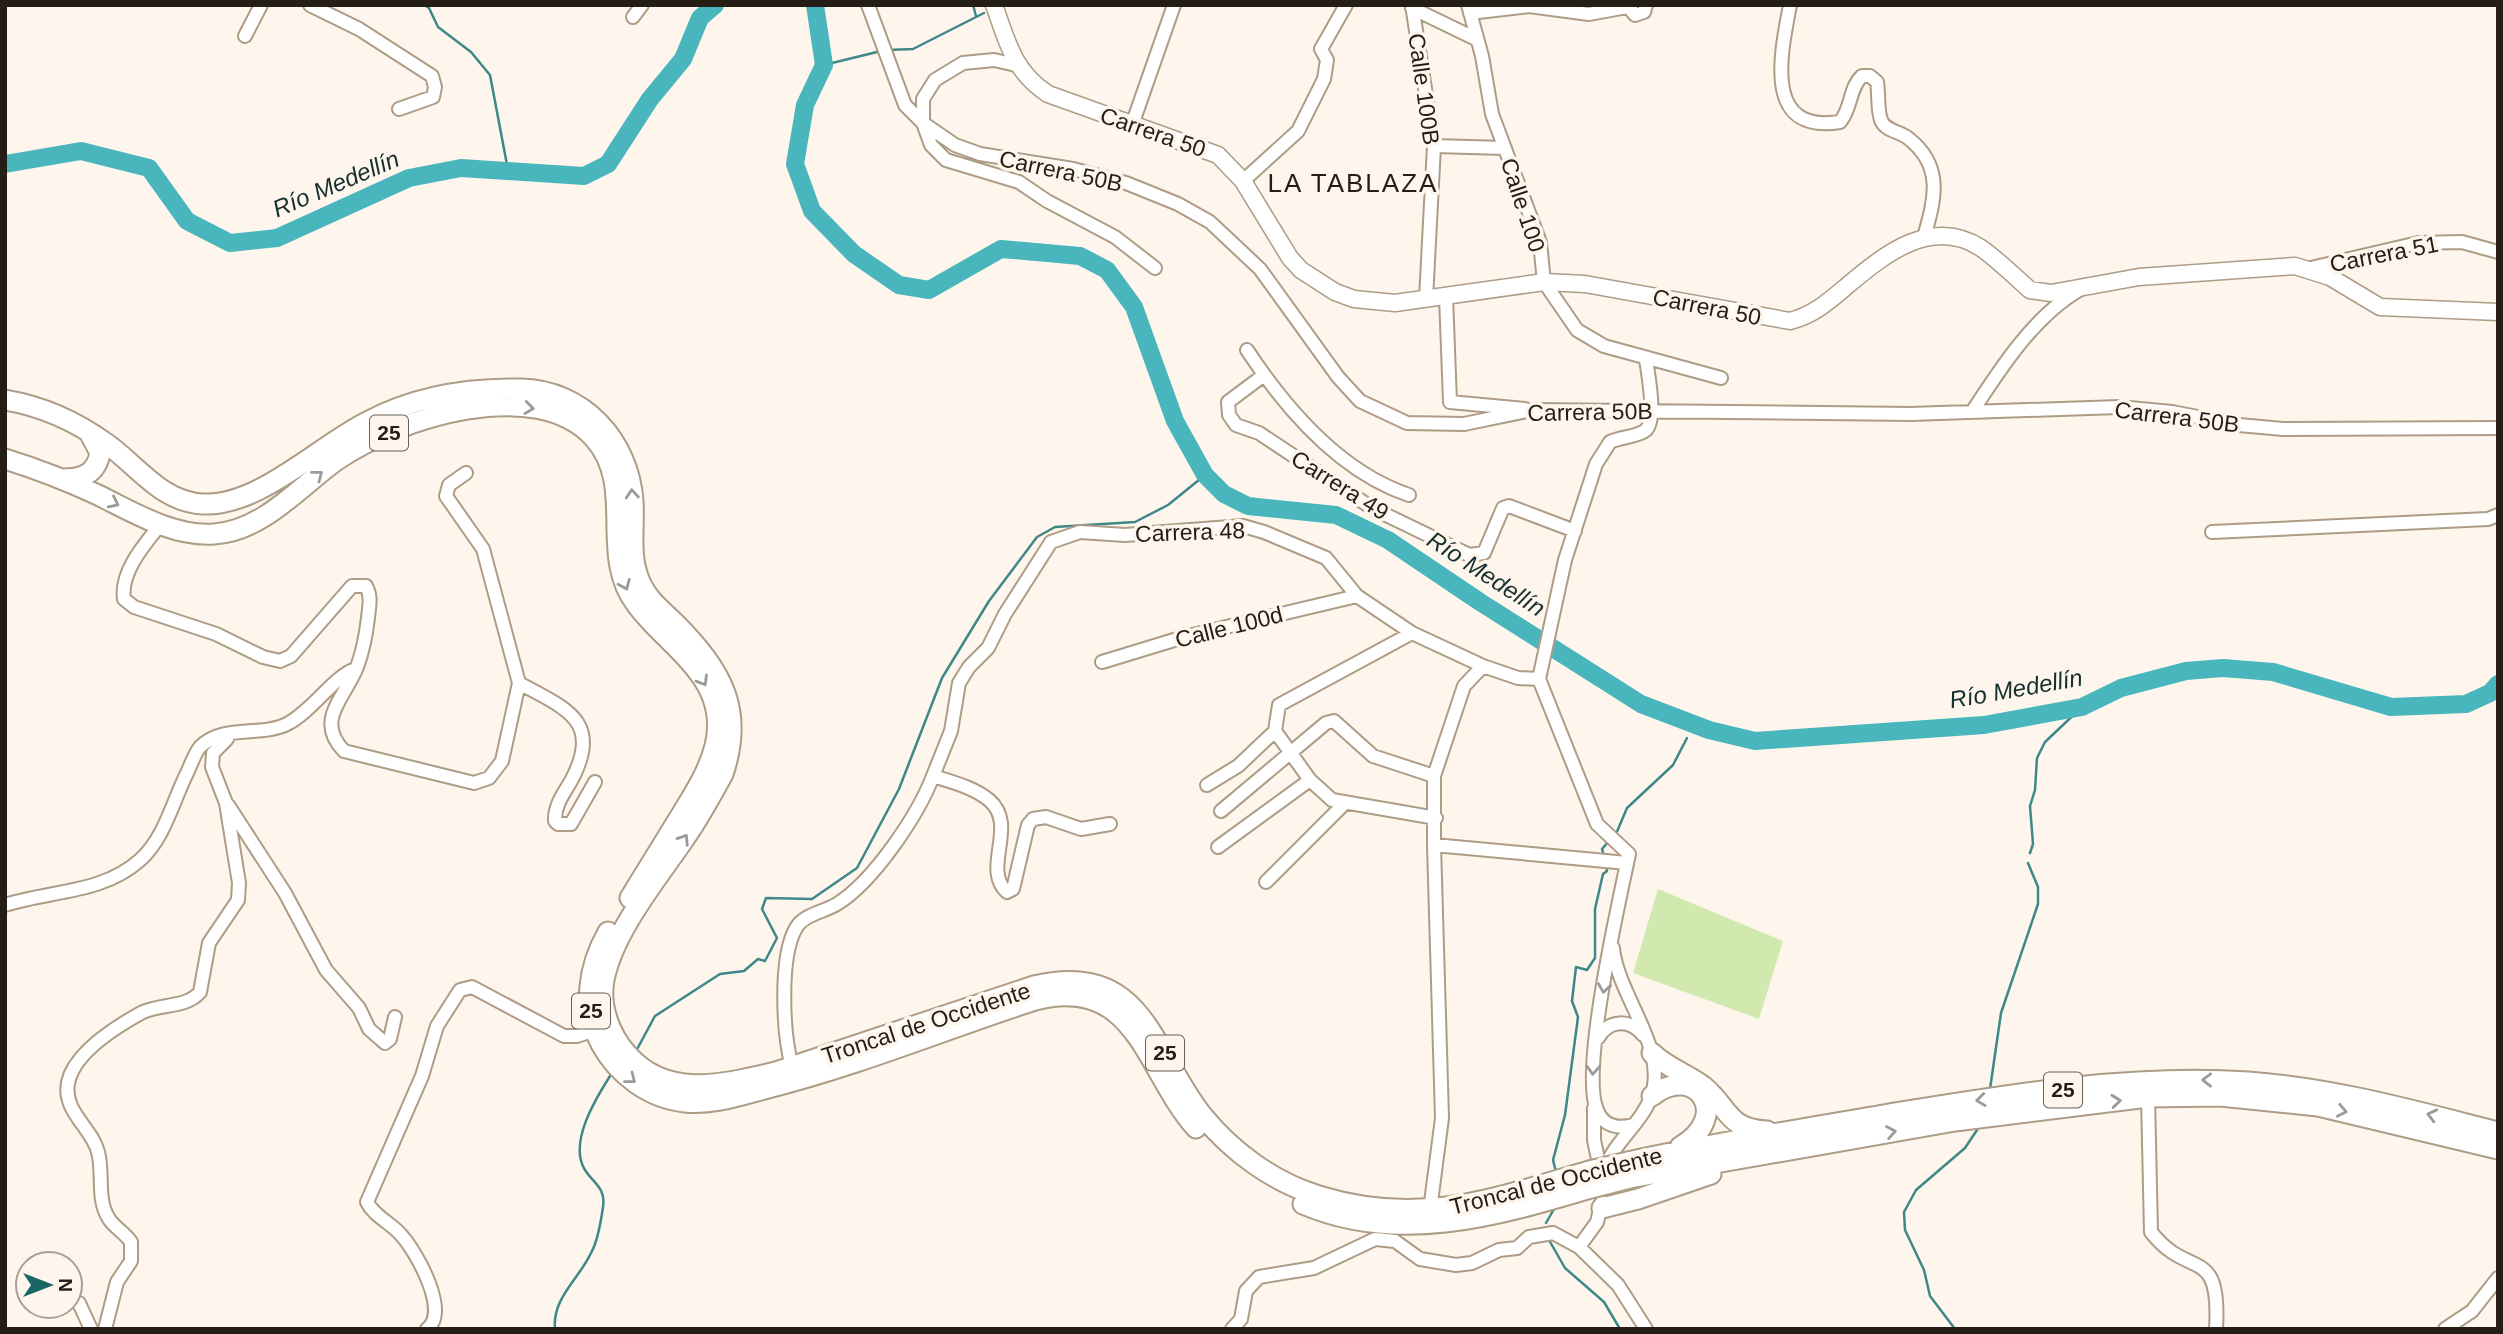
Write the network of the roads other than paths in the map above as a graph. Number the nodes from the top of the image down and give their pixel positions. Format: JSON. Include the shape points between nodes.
{"nodes":[{"id":1,"x":261,"y":5,"type":"edge"},
{"id":2,"x":310,"y":5,"type":"edge"},
{"id":3,"x":642,"y":5,"type":"edge"},
{"id":4,"x":869,"y":5,"type":"edge"},
{"id":5,"x":994,"y":5,"type":"edge"},
{"id":6,"x":1174,"y":5,"type":"edge"},
{"id":7,"x":1346,"y":5,"type":"edge"},
{"id":8,"x":1646,"y":5,"type":"edge"},
{"id":9,"x":1790,"y":5,"type":"edge"},
{"id":10,"x":1627,"y":6,"type":"edge"},
{"id":11,"x":1412,"y":7,"type":"edge"},
{"id":12,"x":1469,"y":9,"type":"edge"},
{"id":13,"x":634,"y":11,"type":"edge"},
{"id":14,"x":245,"y":36,"type":"dead end"},
{"id":15,"x":1476,"y":38,"type":"junction"},
{"id":16,"x":1016,"y":65,"type":"junction"},
{"id":17,"x":399,"y":109,"type":"dead end"},
{"id":18,"x":923,"y":123,"type":"junction"},
{"id":19,"x":1132,"y":125,"type":"junction"},
{"id":20,"x":1434,"y":146,"type":"junction"},
{"id":21,"x":1504,"y":148,"type":"junction"},
{"id":22,"x":1243,"y":181,"type":"junction"},
{"id":23,"x":1924,"y":237,"type":"junction"},
{"id":24,"x":2498,"y":252,"type":"edge"},
{"id":25,"x":1155,"y":268,"type":"dead end"},
{"id":26,"x":2311,"y":268,"type":"junction"},
{"id":27,"x":1544,"y":282,"type":"junction"},
{"id":28,"x":2084,"y":288,"type":"junction"},
{"id":29,"x":1446,"y":296,"type":"junction"},
{"id":30,"x":1426,"y":299,"type":"junction"},
{"id":31,"x":2498,"y":312,"type":"edge"},
{"id":32,"x":1247,"y":350,"type":"dead end"},
{"id":33,"x":1646,"y":359,"type":"junction"},
{"id":34,"x":1264,"y":375,"type":"junction"},
{"id":35,"x":1721,"y":378,"type":"dead end"},
{"id":36,"x":5,"y":400,"type":"edge"},
{"id":37,"x":40,"y":409,"type":"junction"},
{"id":38,"x":1532,"y":410,"type":"junction"},
{"id":39,"x":1652,"y":411,"type":"junction"},
{"id":40,"x":1972,"y":412,"type":"junction"},
{"id":41,"x":5,"y":417,"type":"edge"},
{"id":42,"x":2498,"y":428,"type":"edge"},
{"id":43,"x":88,"y":431,"type":"junction"},
{"id":44,"x":9,"y":457,"type":"edge"},
{"id":45,"x":1353,"y":468,"type":"junction"},
{"id":46,"x":466,"y":473,"type":"dead end"},
{"id":47,"x":61,"y":479,"type":"junction"},
{"id":48,"x":1343,"y":488,"type":"junction"},
{"id":49,"x":1409,"y":495,"type":"dead end"},
{"id":50,"x":2498,"y":515,"type":"edge"},
{"id":51,"x":160,"y":525,"type":"junction"},
{"id":52,"x":1575,"y":531,"type":"junction"},
{"id":53,"x":2211,"y":532,"type":"dead end"},
{"id":54,"x":1357,"y":596,"type":"junction"},
{"id":55,"x":1412,"y":634,"type":"junction"},
{"id":56,"x":1102,"y":662,"type":"dead end"},
{"id":57,"x":1483,"y":666,"type":"junction"},
{"id":58,"x":356,"y":669,"type":"junction"},
{"id":59,"x":1539,"y":679,"type":"junction"},
{"id":60,"x":519,"y":682,"type":"junction"},
{"id":61,"x":1275,"y":731,"type":"junction"},
{"id":62,"x":227,"y":734,"type":"junction"},
{"id":63,"x":1291,"y":754,"type":"junction"},
{"id":64,"x":933,"y":776,"type":"junction"},
{"id":65,"x":1434,"y":776,"type":"junction"},
{"id":66,"x":1310,"y":780,"type":"junction"},
{"id":67,"x":595,"y":782,"type":"dead end"},
{"id":68,"x":1207,"y":785,"type":"dead end"},
{"id":69,"x":226,"y":803,"type":"junction"},
{"id":70,"x":1345,"y":803,"type":"junction"},
{"id":71,"x":1221,"y":811,"type":"dead end"},
{"id":72,"x":1436,"y":818,"type":"junction"},
{"id":73,"x":1110,"y":824,"type":"dead end"},
{"id":74,"x":1434,"y":845,"type":"junction"},
{"id":75,"x":1218,"y":847,"type":"dead end"},
{"id":76,"x":1621,"y":863,"type":"junction"},
{"id":77,"x":1266,"y":882,"type":"dead end"},
{"id":78,"x":5,"y":905,"type":"edge"},
{"id":79,"x":1612,"y":934,"type":"junction"},
{"id":80,"x":395,"y":1017,"type":"dead end"},
{"id":81,"x":595,"y":1030,"type":"junction"},
{"id":82,"x":1597,"y":1041,"type":"junction"},
{"id":83,"x":1648,"y":1044,"type":"junction"},
{"id":84,"x":792,"y":1066,"type":"junction"},
{"id":85,"x":1652,"y":1096,"type":"junction"},
{"id":86,"x":2148,"y":1097,"type":"junction"},
{"id":87,"x":1594,"y":1098,"type":"junction"},
{"id":88,"x":1633,"y":1125,"type":"junction"},
{"id":89,"x":1793,"y":1131,"type":"junction"},
{"id":90,"x":2498,"y":1132,"type":"edge"},
{"id":91,"x":1858,"y":1137,"type":"junction"},
{"id":92,"x":2498,"y":1149,"type":"edge"},
{"id":93,"x":1672,"y":1152,"type":"junction"},
{"id":94,"x":1629,"y":1170,"type":"junction"},
{"id":95,"x":1594,"y":1179,"type":"junction"},
{"id":96,"x":1602,"y":1208,"type":"junction"},
{"id":97,"x":1430,"y":1210,"type":"junction"},
{"id":98,"x":1579,"y":1247,"type":"junction"},
{"id":99,"x":2498,"y":1278,"type":"edge"},
{"id":100,"x":1645,"y":1328,"type":"edge"},
{"id":101,"x":105,"y":1329,"type":"edge"},
{"id":102,"x":427,"y":1329,"type":"edge"},
{"id":103,"x":1232,"y":1329,"type":"edge"},
{"id":104,"x":2216,"y":1329,"type":"edge"},
{"id":105,"x":2445,"y":1329,"type":"edge"}],
"edges":[{"from":1,"to":14,"type":"street"},
{"from":2,"to":17,"type":"street","via":[[359,29],[432,76],[433,97]]},
{"from":3,"to":13,"type":"street"},
{"from":4,"to":18,"type":"street","name":"Carrera 50B","via":[[905,105]]},
{"from":5,"to":16,"type":"main road","name":"Carrera 50"},
{"from":6,"to":19,"type":"street"},
{"from":7,"to":22,"type":"street","via":[[1321,49],[1327,60],[1324,79],[1298,131]]},
{"from":8,"to":10,"type":"street","via":[[1638,15]]},
{"from":9,"to":23,"type":"street","via":[[1782,47],[1786,104],[1808,121],[1840,122],[1850,111],[1855,82],[1862,76],[1877,82],[1881,119],[1886,127],[1907,137],[1931,171],[1936,198]]},
{"from":10,"to":12,"type":"street","via":[[1589,14],[1529,6]]},
{"from":11,"to":15,"type":"street"},
{"from":11,"to":20,"type":"street","name":"Calle 100B"},
{"from":12,"to":15,"type":"street","name":"Calle 100"},
{"from":15,"to":21,"type":"street","name":"Calle 100"},
{"from":16,"to":18,"type":"street","via":[[981,60],[947,72],[935,80],[923,99]]},
{"from":16,"to":19,"type":"main road","name":"Carrera 50","via":[[1048,94]]},
{"from":18,"to":25,"type":"street","via":[[931,145],[946,160],[1019,182],[1115,237]]},
{"from":18,"to":38,"type":"street","name":"Carrera 50B","via":[[955,145],[980,154],[1126,183],[1210,222],[1260,269],[1338,377],[1360,401],[1383,415],[1407,424],[1433,426]]},
{"from":19,"to":22,"type":"main road","name":"Carrera 50","via":[[1211,152]]},
{"from":20,"to":21,"type":"street"},
{"from":20,"to":30,"type":"street","name":"Calle 100B"},
{"from":21,"to":27,"type":"street","name":"Calle 100","via":[[1540,242]]},
{"from":22,"to":30,"type":"main road","name":"Carrera 50","via":[[1290,258],[1320,284],[1354,299],[1395,303]]},
{"from":23,"to":27,"type":"main road","name":"Carrera 50","via":[[1872,265],[1821,308],[1790,321],[1585,284]]},
{"from":23,"to":28,"type":"main road","name":"Carrera 50","via":[[1963,239],[2030,289],[2051,293]]},
{"from":24,"to":26,"type":"street","name":"Carrera 51","via":[[2462,242],[2418,243]]},
{"from":26,"to":28,"type":"main road","name":"Carrera 50","via":[[2240,268],[2118,280]]},
{"from":26,"to":31,"type":"main road","name":"Carrera 50","via":[[2380,307]]},
{"from":27,"to":29,"type":"main road","name":"Carrera 50"},
{"from":27,"to":33,"type":"street","name":"Calle 100","via":[[1577,330],[1604,346]]},
{"from":28,"to":40,"type":"street","via":[[2045,317],[1994,377]]},
{"from":29,"to":30,"type":"main road","name":"Carrera 50"},
{"from":29,"to":38,"type":"street","via":[[1450,402]]},
{"from":32,"to":34,"type":"street","name":"Carrera 49"},
{"from":33,"to":35,"type":"street","name":"Calle 100"},
{"from":33,"to":39,"type":"street"},
{"from":34,"to":45,"type":"street","name":"Carrera 49"},
{"from":34,"to":48,"type":"street","name":"Carrera 49","via":[[1228,402],[1229,415],[1236,425],[1259,433]]},
{"from":36,"to":37,"type":"highway","name":"Troncal de Occidente","number":"25"},
{"from":37,"to":41,"type":"highway","via":[[21,408]]},
{"from":37,"to":43,"type":"highway","name":"Troncal de Occidente","number":"25"},
{"from":38,"to":39,"type":"street","name":"Carrera 50B"},
{"from":39,"to":40,"type":"street","name":"Carrera 50B"},
{"from":39,"to":52,"type":"street","via":[[1647,429],[1610,442],[1603,450]]},
{"from":40,"to":42,"type":"street","name":"Carrera 50B","via":[[2119,407],[2283,429]]},
{"from":43,"to":47,"type":"highway","via":[[100,453],[94,469],[80,478]]},
{"from":84,"to":43,"type":"highway","name":"Troncal de Occidente","number":"25","one_way":true,"via":[[691,1086],[664,1080],[630,1058],[608,1024],[603,983],[618,941],[723,774],[732,722],[727,695],[709,661],[656,606],[636,572],[631,481],[617,445],[597,420],[554,394],[521,389],[455,394],[369,420],[251,494],[211,504],[168,494]]},
{"from":44,"to":47,"type":"highway","name":"Troncal de Occidente","number":"25"},
{"from":45,"to":48,"type":"street"},
{"from":45,"to":49,"type":"street","name":"Carrera 49","via":[[1380,485]]},
{"from":46,"to":60,"type":"street","via":[[449,485],[446,496],[483,549]]},
{"from":47,"to":51,"type":"highway","name":"Troncal de Occidente","number":"25","one_way":true},
{"from":48,"to":52,"type":"street","name":"Carrera 49","via":[[1373,508],[1469,555],[1485,553],[1503,508],[1508,506]]},
{"from":50,"to":53,"type":"street"},
{"from":51,"to":58,"type":"street","via":[[143,546],[122,588],[124,599],[134,607],[280,661],[291,656],[352,586],[361,584],[371,595]]},
{"from":51,"to":81,"type":"highway","name":"Troncal de Occidente","number":"25","one_way":true,"via":[[204,534],[243,528],[371,441],[464,409],[515,407],[552,412],[569,418],[597,442],[615,481],[617,559],[623,581],[645,616],[699,673],[715,710],[717,737],[707,773],[594,962],[589,1000]]},
{"from":52,"to":59,"type":"street"},
{"from":54,"to":55,"type":"street","name":"Carrera 48"},
{"from":54,"to":56,"type":"street","name":"Calle 100d","via":[[1184,637]]},
{"from":54,"to":64,"type":"street","name":"Carrera 48","via":[[1326,558],[1243,526],[1125,535],[1080,532],[1051,542],[988,648],[959,683],[951,731]]},
{"from":55,"to":57,"type":"street","name":"Carrera 48"},
{"from":55,"to":61,"type":"street","via":[[1279,705]]},
{"from":57,"to":59,"type":"street","name":"Carrera 48","via":[[1518,678]]},
{"from":57,"to":65,"type":"street","via":[[1464,686]]},
{"from":58,"to":60,"type":"street","via":[[332,715],[331,732],[344,751],[474,783],[489,778],[502,761]]},
{"from":58,"to":62,"type":"street","via":[[284,726]]},
{"from":59,"to":76,"type":"street","via":[[1597,824],[1629,854]]},
{"from":60,"to":67,"type":"street","via":[[569,711],[582,724],[575,774],[554,812],[555,821],[571,824]]},
{"from":61,"to":63,"type":"street"},
{"from":61,"to":68,"type":"street","via":[[1238,766]]},
{"from":62,"to":69,"type":"street","via":[[212,760]]},
{"from":62,"to":78,"type":"street","via":[[199,748],[158,840],[140,860],[82,890],[34,895]]},
{"from":63,"to":65,"type":"street","via":[[1325,723],[1334,721],[1373,756]]},
{"from":63,"to":66,"type":"street"},
{"from":63,"to":71,"type":"street"},
{"from":64,"to":73,"type":"street","via":[[980,793],[997,808],[1002,836],[998,877],[1007,892],[1013,889],[1033,819],[1045,817],[1081,829]]},
{"from":64,"to":84,"type":"street","via":[[912,821],[866,879],[837,904],[797,926],[784,1005]]},
{"from":65,"to":72,"type":"street"},
{"from":66,"to":70,"type":"street","via":[[1332,800]]},
{"from":66,"to":75,"type":"street"},
{"from":69,"to":80,"type":"street","via":[[285,893],[326,970],[359,1008],[377,1039],[390,1040]]},
{"from":69,"to":101,"type":"street","via":[[238,900],[209,943],[200,992],[186,1002],[144,1011],[100,1041],[76,1064],[68,1086],[69,1103],[98,1150],[103,1207],[131,1242],[131,1261],[117,1282]]},
{"from":70,"to":72,"type":"street"},
{"from":70,"to":77,"type":"street"},
{"from":72,"to":74,"type":"street"},
{"from":74,"to":76,"type":"street"},
{"from":74,"to":97,"type":"street","via":[[1442,1118]]},
{"from":76,"to":79,"type":"street"},
{"from":79,"to":82,"type":"street","one_way":true},
{"from":79,"to":83,"type":"street","via":[[1617,967]]},
{"from":81,"to":95,"type":"highway","name":"Troncal de Occidente","number":"25","one_way":true,"via":[[611,1059],[641,1087],[676,1101],[705,1102],[796,1081],[1035,1000],[1076,996],[1102,1003],[1134,1028],[1178,1104],[1226,1157],[1269,1188],[1310,1207],[1370,1222],[1430,1225],[1480,1219]]},
{"from":81,"to":102,"type":"street","via":[[565,1036],[472,987],[460,990],[437,1026],[422,1076],[367,1202],[401,1234],[418,1259],[436,1306]]},
{"from":82,"to":83,"type":"street","via":[[1606,1028],[1623,1023],[1631,1024]]},
{"from":82,"to":87,"type":"street","one_way":true},
{"from":83,"to":85,"type":"street","via":[[1656,1074]]},
{"from":83,"to":89,"type":"highway","via":[[1670,1069],[1700,1084],[1734,1122],[1753,1130]]},
{"from":84,"to":97,"type":"highway","name":"Troncal de Occidente","number":"25","via":[[1034,986],[1084,984],[1115,995],[1140,1014],[1201,1114],[1231,1146],[1269,1174],[1342,1202]]},
{"from":85,"to":88,"type":"street"},
{"from":85,"to":93,"type":"highway","via":[[1663,1087],[1679,1084],[1695,1090],[1706,1105],[1704,1128]]},
{"from":91,"to":86,"type":"highway","name":"Troncal de Occidente","number":"25","one_way":true},
{"from":86,"to":92,"type":"highway","name":"Troncal de Occidente","number":"25","one_way":true,"via":[[2220,1096],[2318,1107]]},
{"from":86,"to":104,"type":"street","via":[[2151,1232],[2209,1272],[2216,1286]]},
{"from":87,"to":88,"type":"street","via":[[1606,1122]]},
{"from":87,"to":95,"type":"street"},
{"from":88,"to":95,"type":"street"},
{"from":90,"to":89,"type":"highway","name":"Troncal de Occidente","number":"25","one_way":true,"via":[[2323,1091],[2180,1080],[1956,1103]]},
{"from":89,"to":93,"type":"highway","name":"Troncal de Occidente","number":"25"},
{"from":91,"to":94,"type":"highway","name":"Troncal de Occidente","number":"25"},
{"from":91,"to":96,"type":"highway","via":[[1727,1169]]},
{"from":93,"to":94,"type":"highway","name":"Troncal de Occidente","number":"25"},
{"from":94,"to":95,"type":"highway","name":"Troncal de Occidente","number":"25","bridge":true},
{"from":95,"to":96,"type":"street"},
{"from":95,"to":97,"type":"highway","name":"Troncal de Occidente","number":"25"},
{"from":96,"to":98,"type":"street"},
{"from":98,"to":100,"type":"street","via":[[1618,1285]]},
{"from":98,"to":103,"type":"street","via":[[1553,1233],[1529,1237],[1517,1248],[1456,1265],[1420,1259],[1395,1241],[1375,1239],[1314,1268],[1259,1277],[1246,1291],[1241,1319]]},
{"from":99,"to":105,"type":"street","via":[[2472,1311]]}]}
